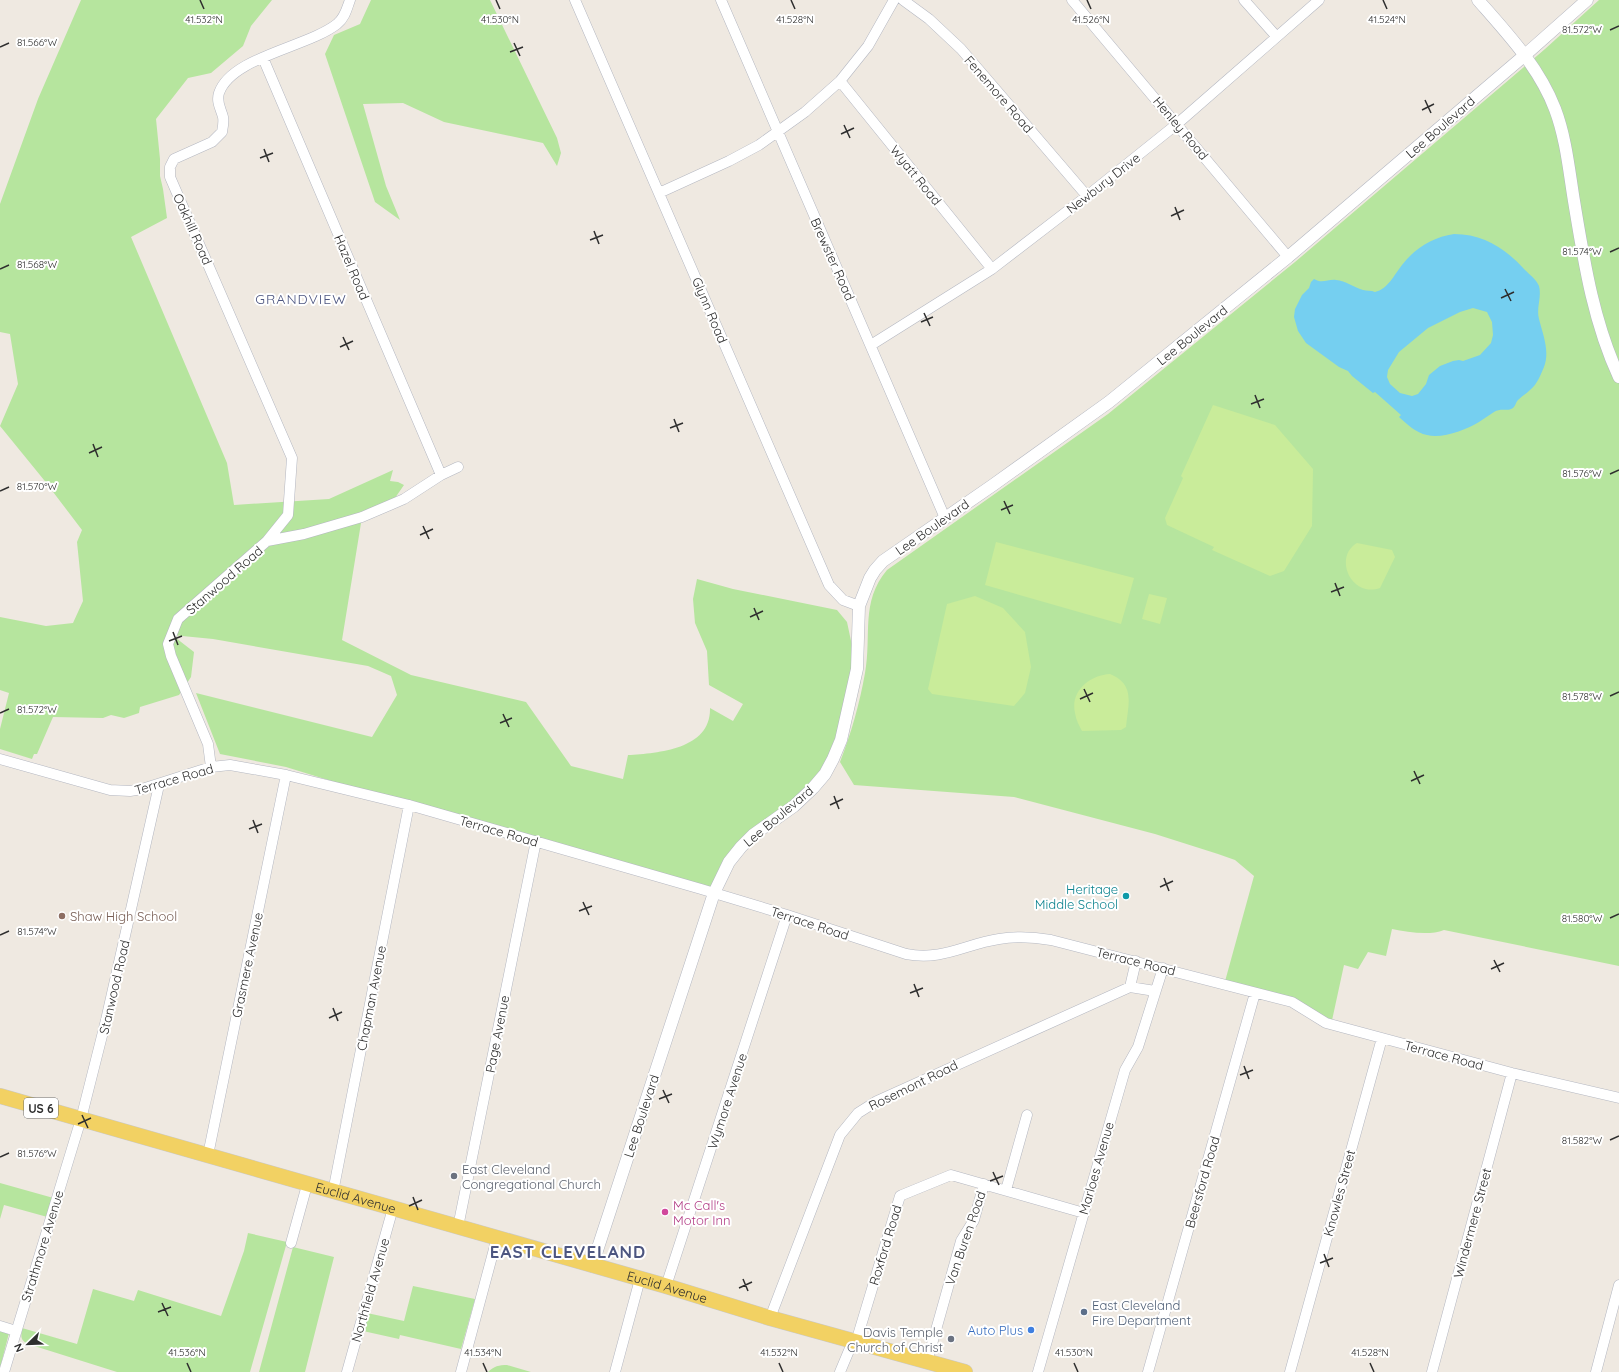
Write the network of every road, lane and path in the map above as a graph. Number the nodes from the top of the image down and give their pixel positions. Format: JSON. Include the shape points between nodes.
{"nodes":[{"id":1,"x":350,"y":0,"type":"edge"},
{"id":2,"x":575,"y":0,"type":"edge"},
{"id":3,"x":720,"y":0,"type":"edge"},
{"id":4,"x":894,"y":0,"type":"edge"},
{"id":5,"x":903,"y":0,"type":"edge"},
{"id":6,"x":1072,"y":0,"type":"edge"},
{"id":7,"x":1244,"y":0,"type":"edge"},
{"id":8,"x":1319,"y":0,"type":"edge"},
{"id":9,"x":1478,"y":0,"type":"edge"},
{"id":10,"x":1587,"y":0,"type":"edge"},
{"id":11,"x":1276,"y":36,"type":"junction"},
{"id":12,"x":1525,"y":55,"type":"junction"},
{"id":13,"x":263,"y":58,"type":"junction"},
{"id":14,"x":840,"y":81,"type":"junction"},
{"id":15,"x":1177,"y":124,"type":"junction"},
{"id":16,"x":778,"y":133,"type":"junction"},
{"id":17,"x":659,"y":193,"type":"junction"},
{"id":18,"x":1087,"y":196,"type":"junction"},
{"id":19,"x":1288,"y":257,"type":"junction"},
{"id":20,"x":992,"y":269,"type":"junction"},
{"id":21,"x":871,"y":345,"type":"junction"},
{"id":22,"x":1619,"y":377,"type":"edge"},
{"id":23,"x":458,"y":467,"type":"dead end"},
{"id":24,"x":440,"y":475,"type":"junction"},
{"id":25,"x":945,"y":518,"type":"junction"},
{"id":26,"x":267,"y":541,"type":"junction"},
{"id":27,"x":859,"y":606,"type":"junction"},
{"id":28,"x":0,"y":759,"type":"edge"},
{"id":29,"x":211,"y":767,"type":"junction"},
{"id":30,"x":286,"y":775,"type":"junction"},
{"id":31,"x":159,"y":785,"type":"junction"},
{"id":32,"x":409,"y":805,"type":"junction"},
{"id":33,"x":536,"y":842,"type":"junction"},
{"id":34,"x":714,"y":893,"type":"junction"},
{"id":35,"x":787,"y":915,"type":"junction"},
{"id":36,"x":1136,"y":961,"type":"junction"},
{"id":37,"x":1163,"y":968,"type":"junction"},
{"id":38,"x":1130,"y":987,"type":"junction"},
{"id":39,"x":1155,"y":991,"type":"junction"},
{"id":40,"x":1255,"y":993,"type":"junction"},
{"id":41,"x":1382,"y":1038,"type":"junction"},
{"id":42,"x":1512,"y":1073,"type":"junction"},
{"id":43,"x":0,"y":1096,"type":"edge"},
{"id":44,"x":1619,"y":1098,"type":"edge"},
{"id":45,"x":1027,"y":1115,"type":"dead end"},
{"id":46,"x":81,"y":1119,"type":"junction"},
{"id":47,"x":208,"y":1155,"type":"junction"},
{"id":48,"x":984,"y":1184,"type":"junction"},
{"id":49,"x":307,"y":1185,"type":"junction"},
{"id":50,"x":1006,"y":1190,"type":"junction"},
{"id":51,"x":333,"y":1192,"type":"junction"},
{"id":52,"x":393,"y":1208,"type":"junction"},
{"id":53,"x":1084,"y":1213,"type":"junction"},
{"id":54,"x":458,"y":1227,"type":"junction"},
{"id":55,"x":497,"y":1238,"type":"junction"},
{"id":56,"x":291,"y":1243,"type":"dead end"},
{"id":57,"x":592,"y":1266,"type":"junction"},
{"id":58,"x":640,"y":1279,"type":"junction"},
{"id":59,"x":1619,"y":1285,"type":"edge"},
{"id":60,"x":666,"y":1286,"type":"junction"},
{"id":61,"x":770,"y":1318,"type":"junction"},
{"id":62,"x":0,"y":1326,"type":"edge"},
{"id":63,"x":16,"y":1331,"type":"junction"},
{"id":64,"x":854,"y":1341,"type":"junction"},
{"id":65,"x":927,"y":1362,"type":"junction"},
{"id":66,"x":4,"y":1372,"type":"edge"},
{"id":67,"x":347,"y":1372,"type":"edge"},
{"id":68,"x":461,"y":1372,"type":"edge"},
{"id":69,"x":615,"y":1372,"type":"edge"},
{"id":70,"x":840,"y":1372,"type":"edge"},
{"id":71,"x":965,"y":1372,"type":"edge"},
{"id":72,"x":1038,"y":1372,"type":"edge"},
{"id":73,"x":1148,"y":1372,"type":"edge"},
{"id":74,"x":1290,"y":1372,"type":"edge"},
{"id":75,"x":1432,"y":1372,"type":"edge"},
{"id":76,"x":1596,"y":1372,"type":"edge"}],
"edges":[{"from":1,"to":13,"type":"street","name":"Oakhill Road","via":[[344,17],[338,24]]},
{"from":2,"to":17,"type":"street","name":"Glynn Road"},
{"from":3,"to":16,"type":"street","name":"Brewster Road"},
{"from":4,"to":14,"type":"street","via":[[868,46]]},
{"from":5,"to":18,"type":"street","name":"Fenemore Road","via":[[929,18],[961,49]]},
{"from":6,"to":15,"type":"street","name":"Henley Road"},
{"from":7,"to":11,"type":"street"},
{"from":8,"to":11,"type":"street","name":"Newbury Drive"},
{"from":9,"to":12,"type":"street"},
{"from":10,"to":12,"type":"street","name":"Lee Boulevard"},
{"from":11,"to":15,"type":"street","name":"Newbury Drive"},
{"from":12,"to":19,"type":"street","name":"Lee Boulevard"},
{"from":12,"to":22,"type":"street","via":[[1544,86],[1561,128],[1590,292],[1599,326]]},
{"from":13,"to":24,"type":"street","name":"Hazel Road"},
{"from":13,"to":26,"type":"street","name":"Oakhill Road","via":[[244,66],[222,86],[217,97],[223,116],[222,132],[212,142],[174,159],[170,177],[292,458],[288,515]]},
{"from":14,"to":16,"type":"street"},
{"from":14,"to":20,"type":"street","name":"Wyatt Road"},
{"from":15,"to":18,"type":"street","name":"Newbury Drive"},
{"from":15,"to":19,"type":"street","name":"Henley Road"},
{"from":16,"to":17,"type":"street","via":[[759,146]]},
{"from":16,"to":21,"type":"street","name":"Brewster Road"},
{"from":17,"to":27,"type":"street","name":"Glynn Road","via":[[829,585],[843,600]]},
{"from":18,"to":20,"type":"street","name":"Newbury Drive"},
{"from":19,"to":25,"type":"street","name":"Lee Boulevard","via":[[1109,402]]},
{"from":20,"to":21,"type":"street","name":"Newbury Drive"},
{"from":21,"to":25,"type":"street","name":"Brewster Road"},
{"from":23,"to":24,"type":"street","name":"Stanwood Road"},
{"from":24,"to":26,"type":"street","name":"Stanwood Road","via":[[404,499],[362,517],[304,534]]},
{"from":25,"to":27,"type":"street","name":"Lee Boulevard","via":[[883,561],[875,570]]},
{"from":26,"to":29,"type":"street","name":"Stanwood Road","via":[[178,619],[168,644],[208,744]]},
{"from":27,"to":34,"type":"street","name":"Lee Boulevard","via":[[857,669],[841,740],[833,759],[813,788],[741,847],[729,862]]},
{"from":28,"to":31,"type":"street","name":"Terrace Road","via":[[110,790],[130,791]]},
{"from":29,"to":30,"type":"street","name":"Terrace Road","via":[[230,765]]},
{"from":29,"to":31,"type":"street","name":"Terrace Road"},
{"from":30,"to":32,"type":"street","name":"Terrace Road"},
{"from":30,"to":47,"type":"street","name":"Grasmere Avenue"},
{"from":31,"to":46,"type":"street","name":"Stanwood Road"},
{"from":32,"to":33,"type":"street","name":"Terrace Road"},
{"from":32,"to":51,"type":"street","name":"Chapman Avenue"},
{"from":33,"to":34,"type":"street","name":"Terrace Road"},
{"from":33,"to":54,"type":"street","name":"Page Avenue"},
{"from":34,"to":35,"type":"street","name":"Terrace Road"},
{"from":34,"to":57,"type":"street","name":"Lee Boulevard"},
{"from":35,"to":36,"type":"street","name":"Terrace Road","via":[[883,947],[919,956],[944,954],[999,939],[1025,937],[1051,940]]},
{"from":35,"to":60,"type":"street","name":"Wymore Avenue"},
{"from":36,"to":37,"type":"street","name":"Terrace Road"},
{"from":36,"to":38,"type":"street"},
{"from":37,"to":39,"type":"street","name":"Marloes Avenue"},
{"from":37,"to":40,"type":"street","name":"Terrace Road"},
{"from":38,"to":39,"type":"street"},
{"from":38,"to":61,"type":"street","name":"Rosemont Road","via":[[877,1101],[858,1113],[840,1135]]},
{"from":39,"to":53,"type":"street","name":"Marloes Avenue","via":[[1138,1047],[1124,1070]]},
{"from":40,"to":41,"type":"street","name":"Terrace Road","via":[[1292,1002],[1326,1023]]},
{"from":40,"to":73,"type":"street","name":"Beersford Road"},
{"from":41,"to":42,"type":"street","name":"Terrace Road"},
{"from":41,"to":74,"type":"street","name":"Knowles Street"},
{"from":42,"to":44,"type":"street","name":"Terrace Road"},
{"from":42,"to":75,"type":"street","name":"Windermere Street"},
{"from":43,"to":46,"type":"main road","name":"Euclid Avenue","number":"US 6"},
{"from":45,"to":50,"type":"street","name":"Van Buren Road"},
{"from":46,"to":47,"type":"main road","name":"Euclid Avenue","number":"US 6"},
{"from":46,"to":63,"type":"street","name":"Strathmore Avenue"},
{"from":47,"to":49,"type":"main road","name":"Euclid Avenue","number":"US 6"},
{"from":48,"to":50,"type":"street","name":"Roxford Road"},
{"from":48,"to":64,"type":"street","name":"Roxford Road","via":[[951,1175],[900,1196]]},
{"from":48,"to":65,"type":"street","name":"Van Buren Road","via":[[974,1220],[962,1241]]},
{"from":49,"to":51,"type":"main road","name":"Euclid Avenue","number":"US 6"},
{"from":49,"to":56,"type":"street"},
{"from":50,"to":53,"type":"street","name":"Roxford Road"},
{"from":51,"to":52,"type":"main road","name":"Euclid Avenue","number":"US 6"},
{"from":52,"to":54,"type":"main road","name":"Euclid Avenue","number":"US 6"},
{"from":52,"to":67,"type":"street","name":"Northfield Avenue"},
{"from":53,"to":72,"type":"street","name":"Marloes Avenue"},
{"from":54,"to":55,"type":"main road","name":"Euclid Avenue","number":"US 6"},
{"from":55,"to":57,"type":"main road","name":"Euclid Avenue","number":"US 6"},
{"from":55,"to":68,"type":"street"},
{"from":57,"to":58,"type":"main road","name":"Euclid Avenue","number":"US 6"},
{"from":58,"to":60,"type":"main road","name":"Euclid Avenue","number":"US 6"},
{"from":58,"to":69,"type":"street"},
{"from":59,"to":76,"type":"street"},
{"from":60,"to":61,"type":"main road","name":"Euclid Avenue","number":"US 6"},
{"from":61,"to":64,"type":"main road","name":"Euclid Avenue","number":"US 6"},
{"from":62,"to":63,"type":"street"},
{"from":63,"to":66,"type":"street","name":"Strathmore Avenue"},
{"from":64,"to":65,"type":"main road","name":"Euclid Avenue","number":"US 6"},
{"from":64,"to":70,"type":"street"},
{"from":65,"to":71,"type":"main road","name":"Euclid Avenue","number":"US 6"}]}
